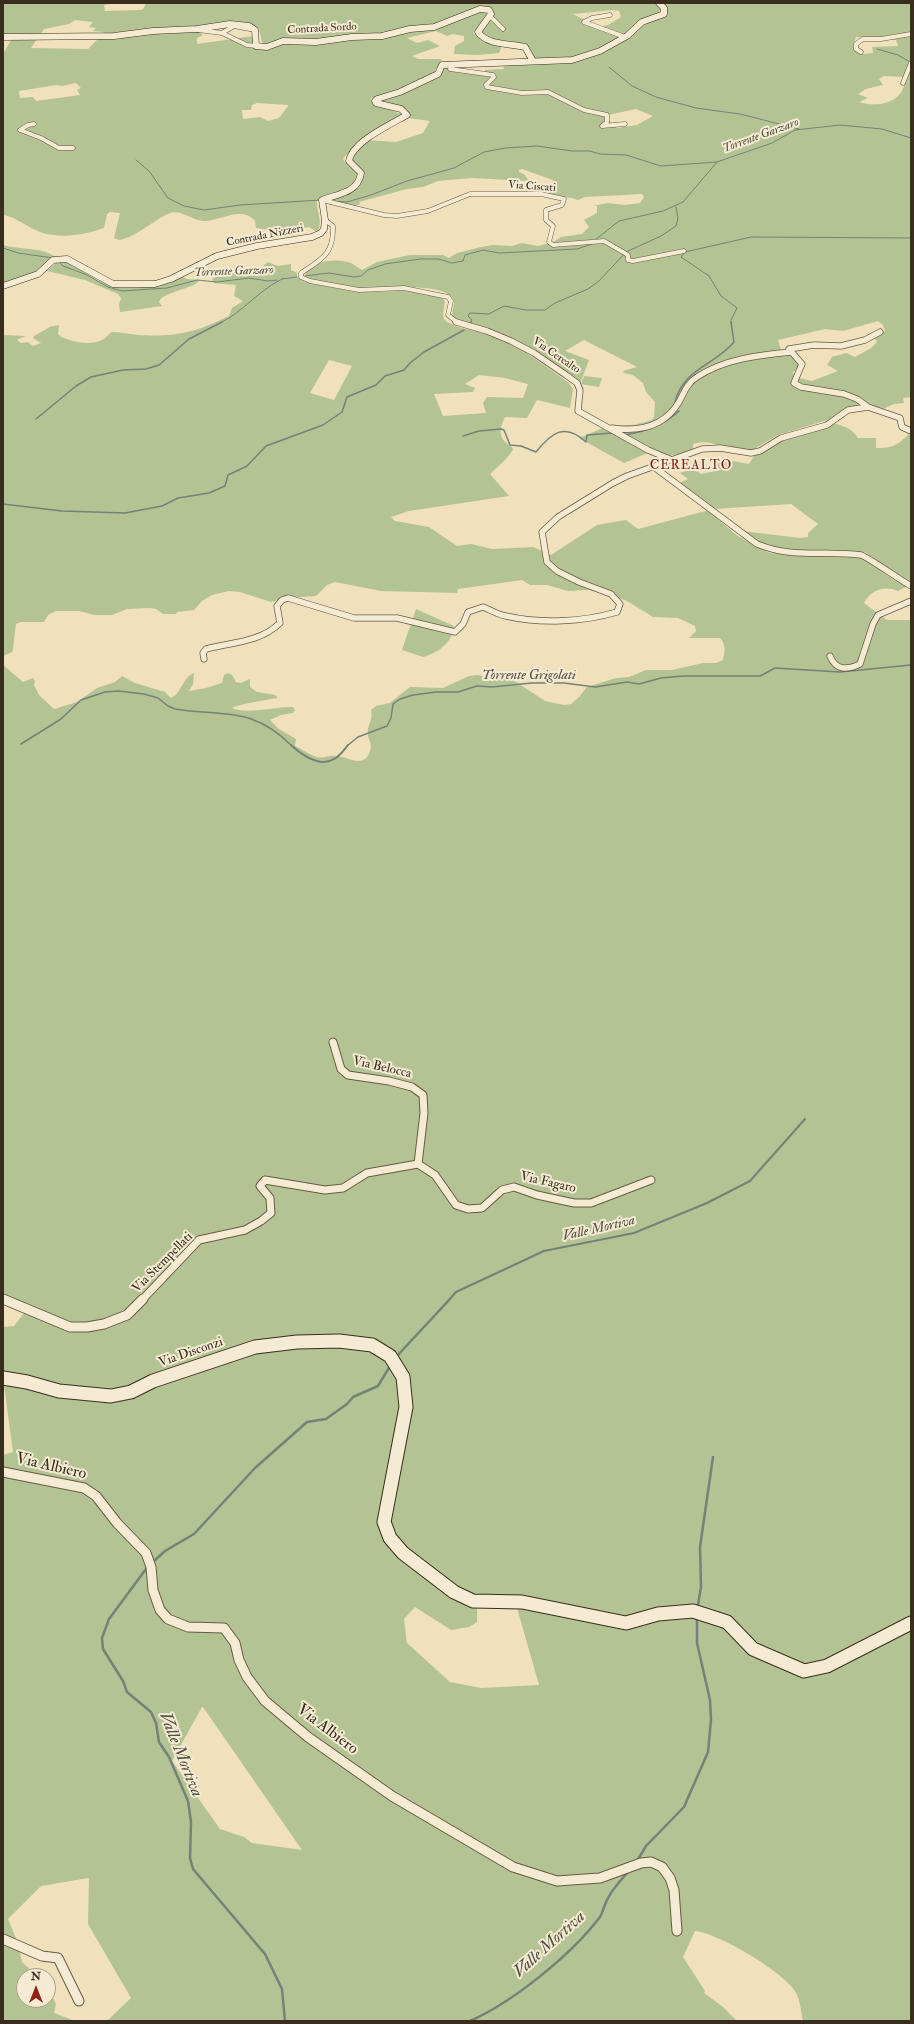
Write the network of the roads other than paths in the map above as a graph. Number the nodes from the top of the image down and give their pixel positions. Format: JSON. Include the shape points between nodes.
{"nodes":[{"id":1,"x":659,"y":3,"type":"edge"},
{"id":2,"x":610,"y":15,"type":"dead end"},
{"id":3,"x":490,"y":16,"type":"junction"},
{"id":4,"x":197,"y":29,"type":"junction"},
{"id":5,"x":503,"y":29,"type":"dead end"},
{"id":6,"x":255,"y":30,"type":"junction"},
{"id":7,"x":222,"y":33,"type":"junction"},
{"id":8,"x":226,"y":34,"type":"junction"},
{"id":9,"x":911,"y":34,"type":"edge"},
{"id":10,"x":211,"y":36,"type":"dead end"},
{"id":11,"x":3,"y":37,"type":"edge"},
{"id":12,"x":625,"y":37,"type":"junction"},
{"id":13,"x":256,"y":46,"type":"junction"},
{"id":14,"x":861,"y":52,"type":"dead end"},
{"id":15,"x":533,"y":61,"type":"junction"},
{"id":16,"x":911,"y":63,"type":"edge"},
{"id":17,"x":452,"y":64,"type":"junction"},
{"id":18,"x":904,"y":83,"type":"dead end"},
{"id":19,"x":34,"y":124,"type":"dead end"},
{"id":20,"x":625,"y":124,"type":"dead end"},
{"id":21,"x":72,"y":148,"type":"dead end"},
{"id":22,"x":323,"y":200,"type":"junction"},
{"id":23,"x":325,"y":220,"type":"junction"},
{"id":24,"x":684,"y":251,"type":"dead end"},
{"id":25,"x":3,"y":286,"type":"edge"},
{"id":26,"x":880,"y":332,"type":"dead end"},
{"id":27,"x":791,"y":352,"type":"junction"},
{"id":28,"x":868,"y":407,"type":"junction"},
{"id":29,"x":606,"y":427,"type":"junction"},
{"id":30,"x":911,"y":430,"type":"edge"},
{"id":31,"x":672,"y":460,"type":"junction"},
{"id":32,"x":654,"y":467,"type":"junction"},
{"id":33,"x":911,"y":586,"type":"edge"},
{"id":34,"x":911,"y":601,"type":"edge"},
{"id":35,"x":830,"y":656,"type":"dead end"},
{"id":36,"x":204,"y":659,"type":"dead end"},
{"id":37,"x":333,"y":1042,"type":"dead end"},
{"id":38,"x":418,"y":1164,"type":"junction"},
{"id":39,"x":651,"y":1180,"type":"dead end"},
{"id":40,"x":3,"y":1299,"type":"edge"},
{"id":41,"x":6,"y":1379,"type":"edge"},
{"id":42,"x":3,"y":1472,"type":"edge"},
{"id":43,"x":911,"y":1623,"type":"edge"},
{"id":44,"x":677,"y":1931,"type":"dead end"},
{"id":45,"x":3,"y":1939,"type":"edge"},
{"id":46,"x":79,"y":2000,"type":"dead end"}],
"edges":[{"from":1,"to":12,"type":"street","via":[[664,8],[664,14],[642,22]]},
{"from":2,"to":12,"type":"street","via":[[584,22]]},
{"from":3,"to":5,"type":"street"},
{"from":3,"to":13,"type":"street","name":"Contrada Sordo","via":[[489,10],[480,9],[434,27],[379,36],[288,41],[268,47]]},
{"from":3,"to":15,"type":"street","via":[[478,32],[480,36],[490,41],[525,47]]},
{"from":4,"to":6,"type":"street","via":[[238,24]]},
{"from":4,"to":7,"type":"street"},
{"from":4,"to":11,"type":"street","via":[[114,36]]},
{"from":6,"to":7,"type":"street","via":[[234,26]]},
{"from":6,"to":13,"type":"street"},
{"from":7,"to":8,"type":"street"},
{"from":8,"to":10,"type":"street"},
{"from":8,"to":13,"type":"street","via":[[247,45]]},
{"from":9,"to":14,"type":"street","via":[[860,40],[856,44],[856,49]]},
{"from":12,"to":15,"type":"street","via":[[582,58]]},
{"from":15,"to":17,"type":"street","via":[[483,65]]},
{"from":16,"to":18,"type":"street"},
{"from":17,"to":20,"type":"street","via":[[450,69],[493,75],[486,85],[487,88],[522,93],[548,92],[584,110],[607,116],[607,122],[602,126],[606,128]]},
{"from":17,"to":22,"type":"street","via":[[442,65],[438,74],[375,101],[384,106],[401,109],[406,114],[374,133],[350,155],[349,161],[360,173],[354,188]]},
{"from":19,"to":21,"type":"street","via":[[20,130],[59,148]]},
{"from":22,"to":23,"type":"street"},
{"from":22,"to":24,"type":"street","name":"Via Ciscati","via":[[397,216],[428,211],[470,194],[541,194],[564,199],[562,204],[546,210],[546,220],[553,226],[549,242],[553,245],[604,241],[628,255],[628,260],[633,261]]},
{"from":23,"to":25,"type":"street","name":"Contrada Nizzeri","via":[[321,233],[312,237],[217,256],[171,279],[155,284],[113,284],[67,259],[53,260],[42,272]]},
{"from":23,"to":29,"type":"street","name":"Via Cerealto","via":[[333,226],[334,232],[328,254],[301,273],[301,277],[359,290],[404,288],[448,297],[451,301],[448,316],[453,322],[486,331],[528,348],[577,383],[580,390],[578,411]]},
{"from":26,"to":27,"type":"street","via":[[865,340],[841,346],[794,347],[789,349]]},
{"from":27,"to":28,"type":"street","via":[[802,364],[794,380],[798,386],[849,396],[864,402]]},
{"from":27,"to":29,"type":"street","via":[[711,369],[687,385],[672,413],[650,427],[628,430]]},
{"from":28,"to":30,"type":"street","via":[[900,418],[902,427]]},
{"from":28,"to":31,"type":"street","via":[[848,410],[827,424],[780,438],[760,451],[741,452],[708,448]]},
{"from":29,"to":31,"type":"street","name":"Via Cerealto"},
{"from":31,"to":32,"type":"street"},
{"from":32,"to":33,"type":"street","via":[[757,544],[796,554],[863,555]]},
{"from":32,"to":36,"type":"street","via":[[613,483],[558,517],[542,532],[547,562],[557,571],[611,594],[620,604],[618,612],[606,616],[534,620],[508,617],[483,607],[468,612],[463,624],[455,632],[447,632],[397,618],[354,618],[288,598],[277,606],[280,623],[275,630],[264,637],[206,649],[203,653]]},
{"from":34,"to":35,"type":"street","via":[[878,615],[860,664],[846,670],[837,668],[831,662]]},
{"from":37,"to":38,"type":"street","name":"Via Belocca","via":[[341,1069],[348,1075],[412,1087],[423,1096],[424,1113]]},
{"from":38,"to":39,"type":"street","name":"Via Fagaro","via":[[435,1175],[456,1205],[468,1210],[482,1208],[502,1190],[514,1187],[574,1203],[591,1203],[629,1186]]},
{"from":38,"to":40,"type":"street","name":"Via Stempellati","via":[[367,1173],[337,1189],[325,1190],[265,1180],[260,1186],[270,1198],[271,1213],[250,1229],[199,1240],[127,1315],[104,1324],[70,1327]]},
{"from":41,"to":43,"type":"street","name":"Via Disconzi","via":[[59,1391],[111,1396],[131,1392],[197,1365],[255,1347],[297,1342],[372,1345],[390,1356],[403,1377],[406,1407],[384,1522],[390,1538],[403,1553],[454,1592],[473,1601],[522,1602],[626,1624],[658,1614],[693,1611],[727,1622],[753,1649],[804,1671],[827,1666]]},
{"from":42,"to":44,"type":"street","name":"Via Albiero","via":[[84,1488],[96,1496],[146,1554],[160,1610],[168,1619],[188,1627],[224,1628],[235,1643],[247,1677],[264,1701],[308,1738],[386,1791],[513,1868],[557,1881],[600,1878],[641,1863],[651,1862],[662,1867],[670,1878],[674,1890]]},
{"from":45,"to":46,"type":"street","via":[[42,1956],[58,1958]]}]}
